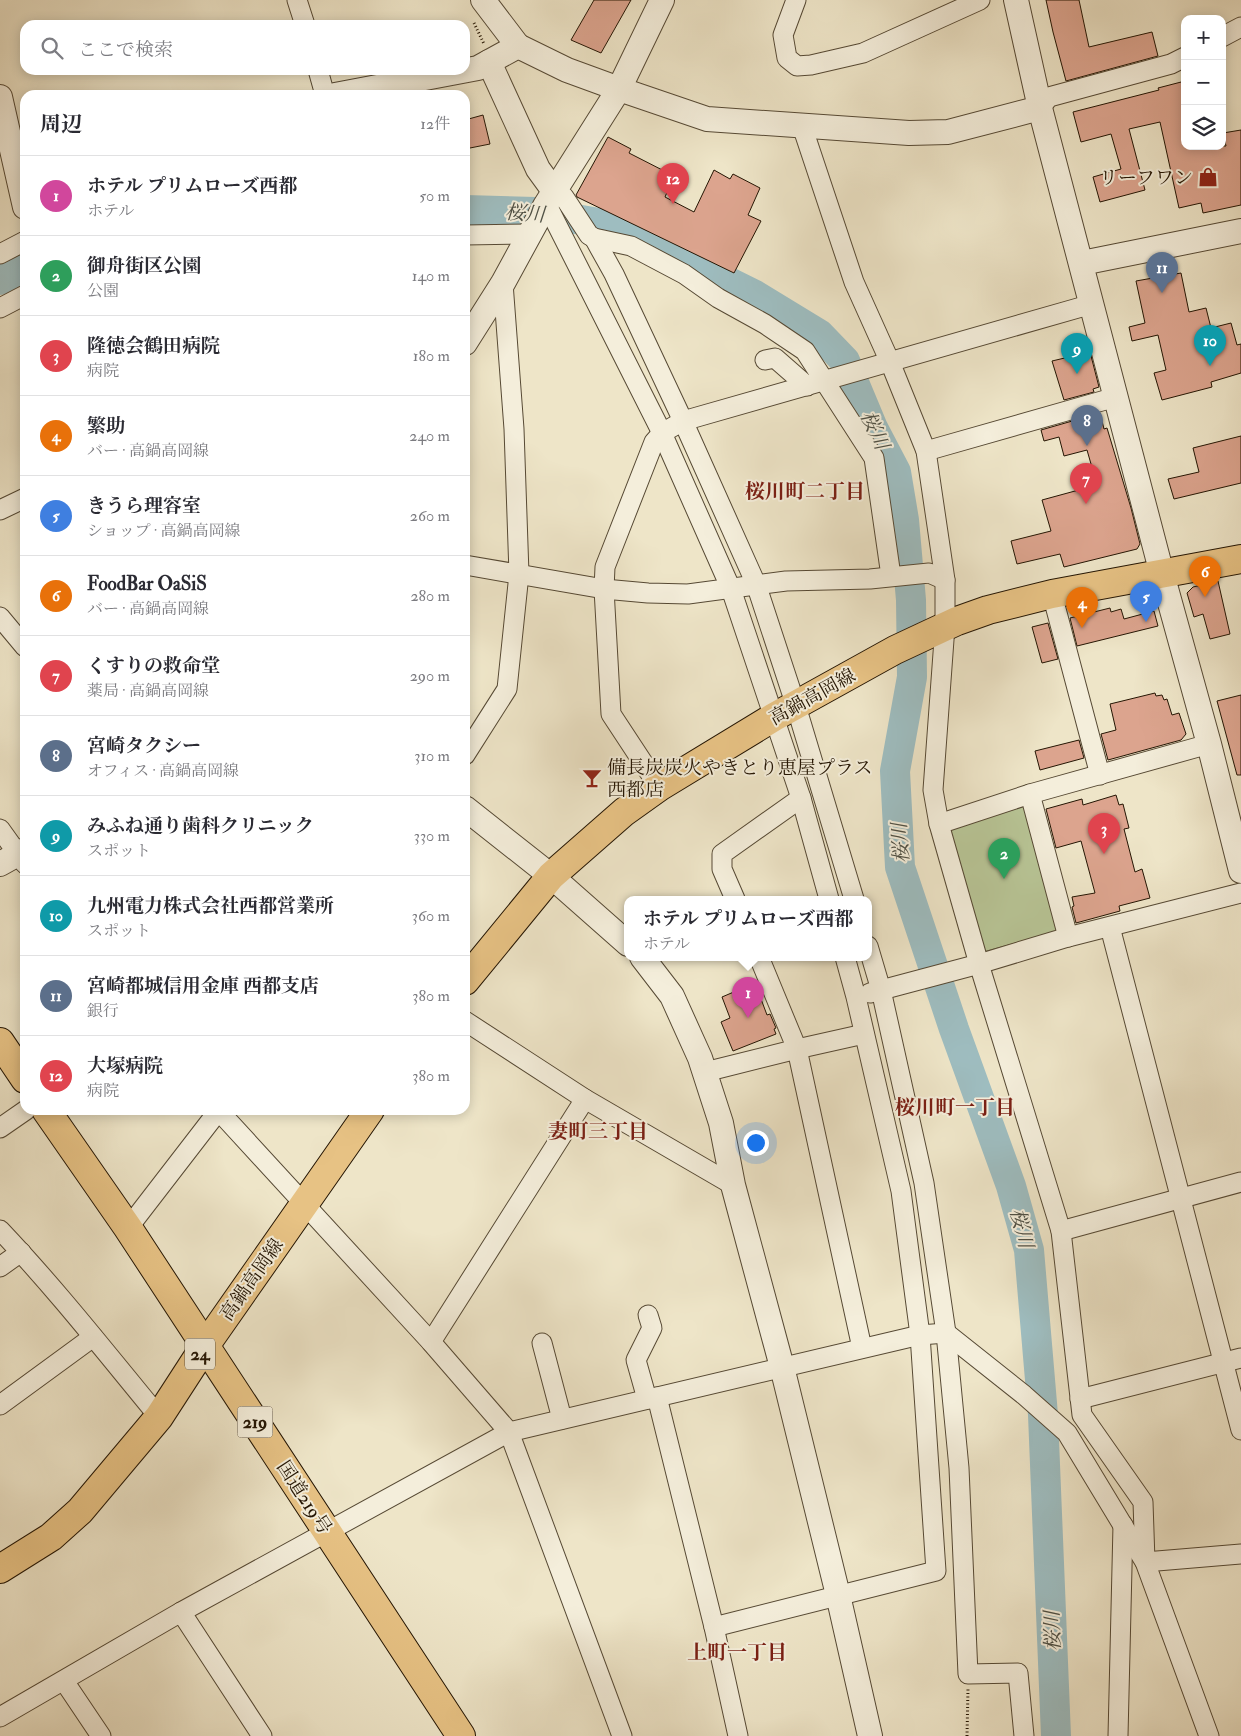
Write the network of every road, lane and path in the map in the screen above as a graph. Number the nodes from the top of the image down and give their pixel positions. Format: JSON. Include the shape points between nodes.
{"nodes":[{"id":1,"x":297,"y":0,"type":"edge"},
{"id":2,"x":662,"y":0,"type":"edge"},
{"id":3,"x":796,"y":0,"type":"edge"},
{"id":4,"x":980,"y":0,"type":"edge"},
{"id":5,"x":1016,"y":0,"type":"edge"},
{"id":6,"x":477,"y":8,"type":"edge"},
{"id":7,"x":303,"y":20,"type":"edge"},
{"id":8,"x":1241,"y":27,"type":"edge"},
{"id":9,"x":1226,"y":35,"type":"edge"},
{"id":10,"x":518,"y":46,"type":"junction"},
{"id":11,"x":1181,"y":59,"type":"edge"},
{"id":12,"x":490,"y":61,"type":"junction"},
{"id":13,"x":470,"y":70,"type":"edge"},
{"id":14,"x":319,"y":75,"type":"edge"},
{"id":15,"x":441,"y":75,"type":"edge"},
{"id":16,"x":324,"y":90,"type":"edge"},
{"id":17,"x":361,"y":90,"type":"edge"},
{"id":18,"x":618,"y":90,"type":"junction"},
{"id":19,"x":0,"y":97,"type":"edge"},
{"id":20,"x":1040,"y":108,"type":"junction"},
{"id":21,"x":802,"y":126,"type":"junction"},
{"id":22,"x":12,"y":149,"type":"edge"},
{"id":23,"x":20,"y":185,"type":"edge"},
{"id":24,"x":552,"y":200,"type":"junction"},
{"id":25,"x":1241,"y":231,"type":"edge"},
{"id":26,"x":531,"y":232,"type":"junction"},
{"id":27,"x":470,"y":235,"type":"edge"},
{"id":28,"x":591,"y":236,"type":"junction"},
{"id":29,"x":20,"y":243,"type":"edge"},
{"id":30,"x":0,"y":254,"type":"edge"},
{"id":31,"x":1082,"y":263,"type":"junction"},
{"id":32,"x":503,"y":283,"type":"junction"},
{"id":33,"x":20,"y":298,"type":"edge"},
{"id":34,"x":1092,"y":304,"type":"junction"},
{"id":35,"x":0,"y":308,"type":"edge"},
{"id":36,"x":470,"y":335,"type":"edge"},
{"id":37,"x":765,"y":360,"type":"dead end"},
{"id":38,"x":886,"y":363,"type":"junction"},
{"id":39,"x":821,"y":382,"type":"junction"},
{"id":40,"x":1116,"y":396,"type":"junction"},
{"id":41,"x":683,"y":421,"type":"junction"},
{"id":42,"x":662,"y":433,"type":"junction"},
{"id":43,"x":926,"y":451,"type":"junction"},
{"id":44,"x":20,"y":500,"type":"edge"},
{"id":45,"x":0,"y":510,"type":"edge"},
{"id":46,"x":1241,"y":560,"type":"edge"},
{"id":47,"x":470,"y":566,"type":"edge"},
{"id":48,"x":519,"y":574,"type":"junction"},
{"id":49,"x":1162,"y":574,"type":"junction"},
{"id":50,"x":895,"y":576,"type":"junction"},
{"id":51,"x":937,"y":577,"type":"junction"},
{"id":52,"x":756,"y":584,"type":"junction"},
{"id":53,"x":604,"y":589,"type":"junction"},
{"id":54,"x":731,"y":589,"type":"junction"},
{"id":55,"x":1052,"y":594,"type":"junction"},
{"id":56,"x":0,"y":617,"type":"edge"},
{"id":57,"x":941,"y":628,"type":"junction"},
{"id":58,"x":20,"y":641,"type":"edge"},
{"id":59,"x":785,"y":711,"type":"junction"},
{"id":60,"x":1210,"y":744,"type":"junction"},
{"id":61,"x":470,"y":747,"type":"edge"},
{"id":62,"x":1100,"y":775,"type":"junction"},
{"id":63,"x":659,"y":787,"type":"junction"},
{"id":64,"x":1030,"y":794,"type":"junction"},
{"id":65,"x":801,"y":798,"type":"junction"},
{"id":66,"x":470,"y":812,"type":"edge"},
{"id":67,"x":939,"y":824,"type":"junction"},
{"id":68,"x":0,"y":829,"type":"edge"},
{"id":69,"x":17,"y":858,"type":"edge"},
{"id":70,"x":1241,"y":871,"type":"edge"},
{"id":71,"x":551,"y":876,"type":"junction"},
{"id":72,"x":1241,"y":893,"type":"edge"},
{"id":73,"x":734,"y":896,"type":"edge"},
{"id":74,"x":828,"y":896,"type":"edge"},
{"id":75,"x":853,"y":896,"type":"edge"},
{"id":76,"x":1110,"y":927,"type":"junction"},
{"id":77,"x":1068,"y":937,"type":"junction"},
{"id":78,"x":624,"y":940,"type":"edge"},
{"id":79,"x":872,"y":960,"type":"edge"},
{"id":80,"x":645,"y":961,"type":"edge"},
{"id":81,"x":761,"y":961,"type":"edge"},
{"id":82,"x":845,"y":961,"type":"edge"},
{"id":83,"x":979,"y":964,"type":"junction"},
{"id":84,"x":470,"y":976,"type":"edge"},
{"id":85,"x":881,"y":990,"type":"junction"},
{"id":86,"x":856,"y":997,"type":"junction"},
{"id":87,"x":470,"y":1024,"type":"edge"},
{"id":88,"x":864,"y":1034,"type":"junction"},
{"id":89,"x":0,"y":1042,"type":"edge"},
{"id":90,"x":797,"y":1049,"type":"junction"},
{"id":91,"x":20,"y":1072,"type":"edge"},
{"id":92,"x":705,"y":1072,"type":"junction"},
{"id":93,"x":585,"y":1099,"type":"junction"},
{"id":94,"x":20,"y":1114,"type":"edge"},
{"id":95,"x":49,"y":1115,"type":"edge"},
{"id":96,"x":215,"y":1115,"type":"edge"},
{"id":97,"x":224,"y":1115,"type":"edge"},
{"id":98,"x":366,"y":1115,"type":"edge"},
{"id":99,"x":0,"y":1128,"type":"edge"},
{"id":100,"x":1241,"y":1182,"type":"edge"},
{"id":101,"x":733,"y":1185,"type":"junction"},
{"id":102,"x":1181,"y":1198,"type":"junction"},
{"id":103,"x":304,"y":1202,"type":"junction"},
{"id":104,"x":128,"y":1228,"type":"junction"},
{"id":105,"x":0,"y":1230,"type":"edge"},
{"id":106,"x":1061,"y":1230,"type":"junction"},
{"id":107,"x":21,"y":1252,"type":"junction"},
{"id":108,"x":0,"y":1267,"type":"edge"},
{"id":109,"x":648,"y":1315,"type":"dead end"},
{"id":110,"x":946,"y":1333,"type":"junction"},
{"id":111,"x":920,"y":1335,"type":"junction"},
{"id":112,"x":93,"y":1337,"type":"junction"},
{"id":113,"x":431,"y":1342,"type":"junction"},
{"id":114,"x":542,"y":1343,"type":"dead end"},
{"id":115,"x":205,"y":1346,"type":"junction"},
{"id":116,"x":862,"y":1348,"type":"junction"},
{"id":117,"x":1232,"y":1360,"type":"edge"},
{"id":118,"x":782,"y":1366,"type":"junction"},
{"id":119,"x":652,"y":1398,"type":"junction"},
{"id":120,"x":1080,"y":1399,"type":"junction"},
{"id":121,"x":0,"y":1405,"type":"edge"},
{"id":122,"x":159,"y":1417,"type":"junction"},
{"id":123,"x":562,"y":1420,"type":"junction"},
{"id":124,"x":1241,"y":1430,"type":"edge"},
{"id":125,"x":509,"y":1432,"type":"junction"},
{"id":126,"x":1123,"y":1525,"type":"junction"},
{"id":127,"x":327,"y":1532,"type":"junction"},
{"id":128,"x":1241,"y":1554,"type":"edge"},
{"id":129,"x":1145,"y":1562,"type":"junction"},
{"id":130,"x":0,"y":1569,"type":"edge"},
{"id":131,"x":838,"y":1595,"type":"junction"},
{"id":132,"x":181,"y":1612,"type":"junction"},
{"id":133,"x":714,"y":1626,"type":"junction"},
{"id":134,"x":968,"y":1674,"type":"junction"},
{"id":135,"x":64,"y":1681,"type":"junction"},
{"id":136,"x":0,"y":1717,"type":"edge"},
{"id":137,"x":101,"y":1736,"type":"edge"},
{"id":138,"x":262,"y":1736,"type":"edge"},
{"id":139,"x":461,"y":1736,"type":"edge"},
{"id":140,"x":622,"y":1736,"type":"edge"},
{"id":141,"x":738,"y":1736,"type":"edge"},
{"id":142,"x":870,"y":1736,"type":"edge"},
{"id":143,"x":967,"y":1736,"type":"edge"},
{"id":144,"x":1024,"y":1736,"type":"edge"},
{"id":145,"x":1118,"y":1736,"type":"edge"},
{"id":146,"x":1209,"y":1736,"type":"edge"}],
"edges":[{"from":1,"to":7,"type":"street"},
{"from":2,"to":18,"type":"street"},
{"from":3,"to":4,"type":"street","via":[[784,35],[787,58],[797,66],[863,54]]},
{"from":5,"to":20,"type":"street"},
{"from":6,"to":10,"type":"street"},
{"from":6,"to":12,"type":"path"},
{"from":8,"to":9,"type":"street"},
{"from":10,"to":12,"type":"street"},
{"from":10,"to":18,"type":"street"},
{"from":11,"to":20,"type":"street","via":[[1049,96]]},
{"from":12,"to":13,"type":"street"},
{"from":12,"to":24,"type":"street"},
{"from":14,"to":16,"type":"street"},
{"from":15,"to":17,"type":"street"},
{"from":18,"to":21,"type":"street","via":[[707,119]]},
{"from":18,"to":24,"type":"street"},
{"from":19,"to":22,"type":"street"},
{"from":20,"to":21,"type":"street","via":[[948,132],[909,133]]},
{"from":20,"to":31,"type":"street"},
{"from":21,"to":38,"type":"street","via":[[854,282]]},
{"from":22,"to":23,"type":"street"},
{"from":24,"to":26,"type":"street"},
{"from":24,"to":28,"type":"street"},
{"from":24,"to":42,"type":"street","via":[[569,246]]},
{"from":25,"to":31,"type":"street"},
{"from":26,"to":27,"type":"street"},
{"from":26,"to":32,"type":"street"},
{"from":28,"to":39,"type":"street","via":[[631,246],[765,324],[805,351]]},
{"from":28,"to":41,"type":"street","via":[[614,274]]},
{"from":29,"to":30,"type":"street"},
{"from":31,"to":34,"type":"street"},
{"from":32,"to":36,"type":"street"},
{"from":32,"to":48,"type":"street","via":[[514,429]]},
{"from":33,"to":35,"type":"street"},
{"from":34,"to":38,"type":"street"},
{"from":34,"to":40,"type":"street"},
{"from":37,"to":39,"type":"street","via":[[774,358]]},
{"from":38,"to":39,"type":"street"},
{"from":38,"to":43,"type":"street"},
{"from":39,"to":41,"type":"street"},
{"from":39,"to":50,"type":"street","via":[[874,458]]},
{"from":40,"to":43,"type":"street"},
{"from":40,"to":49,"type":"street"},
{"from":41,"to":42,"type":"street"},
{"from":41,"to":52,"type":"street"},
{"from":42,"to":53,"type":"street","via":[[654,442],[605,567]]},
{"from":42,"to":54,"type":"street"},
{"from":43,"to":51,"type":"street"},
{"from":44,"to":45,"type":"street"},
{"from":46,"to":49,"type":"main road","name":"高鍋高岡線"},
{"from":47,"to":48,"type":"street"},
{"from":48,"to":53,"type":"street"},
{"from":48,"to":61,"type":"street","via":[[507,689]]},
{"from":49,"to":55,"type":"main road","name":"高鍋高岡線"},
{"from":49,"to":60,"type":"street"},
{"from":50,"to":51,"type":"street"},
{"from":50,"to":52,"type":"street"},
{"from":51,"to":57,"type":"street"},
{"from":52,"to":54,"type":"street"},
{"from":52,"to":59,"type":"street"},
{"from":53,"to":54,"type":"street","via":[[688,594]]},
{"from":53,"to":63,"type":"street","via":[[611,714]]},
{"from":54,"to":59,"type":"street"},
{"from":55,"to":57,"type":"main road","name":"高鍋高岡線","via":[[988,610]]},
{"from":55,"to":62,"type":"street"},
{"from":56,"to":58,"type":"street"},
{"from":57,"to":59,"type":"main road","name":"高鍋高岡線"},
{"from":57,"to":67,"type":"street","via":[[933,790]]},
{"from":59,"to":63,"type":"main road","name":"高鍋高岡線"},
{"from":59,"to":65,"type":"street"},
{"from":59,"to":75,"type":"street"},
{"from":60,"to":62,"type":"street"},
{"from":60,"to":70,"type":"street"},
{"from":62,"to":64,"type":"street"},
{"from":63,"to":71,"type":"main road","name":"高鍋高岡線","via":[[624,812]]},
{"from":64,"to":67,"type":"street"},
{"from":64,"to":77,"type":"street"},
{"from":65,"to":73,"type":"street","via":[[722,854],[722,869]]},
{"from":65,"to":74,"type":"street"},
{"from":66,"to":71,"type":"street"},
{"from":67,"to":83,"type":"street"},
{"from":68,"to":69,"type":"street"},
{"from":71,"to":78,"type":"street"},
{"from":71,"to":84,"type":"main road","name":"高鍋高岡線"},
{"from":72,"to":76,"type":"street"},
{"from":76,"to":77,"type":"street"},
{"from":76,"to":102,"type":"street"},
{"from":77,"to":83,"type":"street"},
{"from":79,"to":85,"type":"street"},
{"from":80,"to":92,"type":"street","via":[[672,996]]},
{"from":81,"to":90,"type":"street"},
{"from":82,"to":86,"type":"street"},
{"from":83,"to":85,"type":"street"},
{"from":83,"to":106,"type":"street"},
{"from":85,"to":86,"type":"street"},
{"from":85,"to":110,"type":"street","via":[[924,1183]]},
{"from":86,"to":88,"type":"street"},
{"from":87,"to":93,"type":"street"},
{"from":88,"to":90,"type":"street"},
{"from":88,"to":111,"type":"street","via":[[901,1191]]},
{"from":89,"to":91,"type":"main road"},
{"from":90,"to":92,"type":"street"},
{"from":90,"to":116,"type":"street"},
{"from":92,"to":101,"type":"street","via":[[722,1123]]},
{"from":93,"to":101,"type":"street"},
{"from":93,"to":113,"type":"street"},
{"from":94,"to":99,"type":"street"},
{"from":95,"to":104,"type":"main road","name":"国道219号","number":"219"},
{"from":96,"to":104,"type":"street"},
{"from":97,"to":103,"type":"street"},
{"from":98,"to":103,"type":"main road","name":"高鍋高岡線","number":"24"},
{"from":100,"to":102,"type":"street"},
{"from":101,"to":118,"type":"street"},
{"from":102,"to":106,"type":"street"},
{"from":102,"to":117,"type":"street"},
{"from":103,"to":113,"type":"street"},
{"from":103,"to":115,"type":"main road","name":"高鍋高岡線","number":"24"},
{"from":104,"to":115,"type":"main road","name":"国道219号","number":"219"},
{"from":105,"to":107,"type":"street"},
{"from":106,"to":120,"type":"street"},
{"from":107,"to":108,"type":"street"},
{"from":107,"to":112,"type":"street"},
{"from":109,"to":119,"type":"street","via":[[652,1328],[636,1360]]},
{"from":110,"to":111,"type":"street"},
{"from":110,"to":126,"type":"street","via":[[1067,1432]]},
{"from":110,"to":134,"type":"street","via":[[959,1468]]},
{"from":111,"to":116,"type":"street"},
{"from":111,"to":131,"type":"street","via":[[936,1571]]},
{"from":112,"to":121,"type":"street"},
{"from":112,"to":122,"type":"street"},
{"from":113,"to":125,"type":"street"},
{"from":114,"to":123,"type":"street"},
{"from":115,"to":122,"type":"main road","name":"高鍋高岡線","number":"24"},
{"from":115,"to":127,"type":"main road","name":"国道219号","number":"219"},
{"from":116,"to":118,"type":"street"},
{"from":117,"to":120,"type":"street"},
{"from":117,"to":124,"type":"street"},
{"from":118,"to":119,"type":"street"},
{"from":118,"to":131,"type":"street"},
{"from":119,"to":123,"type":"street"},
{"from":119,"to":133,"type":"street"},
{"from":120,"to":129,"type":"street","via":[[1082,1415],[1143,1502]]},
{"from":122,"to":130,"type":"main road","name":"高鍋高岡線","number":"24","via":[[80,1511],[51,1537]]},
{"from":123,"to":125,"type":"street"},
{"from":125,"to":127,"type":"street"},
{"from":125,"to":140,"type":"street"},
{"from":126,"to":129,"type":"street"},
{"from":126,"to":145,"type":"street"},
{"from":127,"to":132,"type":"street"},
{"from":127,"to":139,"type":"main road","name":"国道219号","number":"219"},
{"from":128,"to":129,"type":"street"},
{"from":129,"to":146,"type":"street"},
{"from":131,"to":133,"type":"street"},
{"from":131,"to":142,"type":"street"},
{"from":132,"to":135,"type":"street"},
{"from":132,"to":138,"type":"street"},
{"from":133,"to":141,"type":"street"},
{"from":134,"to":143,"type":"path"},
{"from":134,"to":144,"type":"street","via":[[1018,1674]]},
{"from":135,"to":136,"type":"street"},
{"from":135,"to":137,"type":"street"}]}
